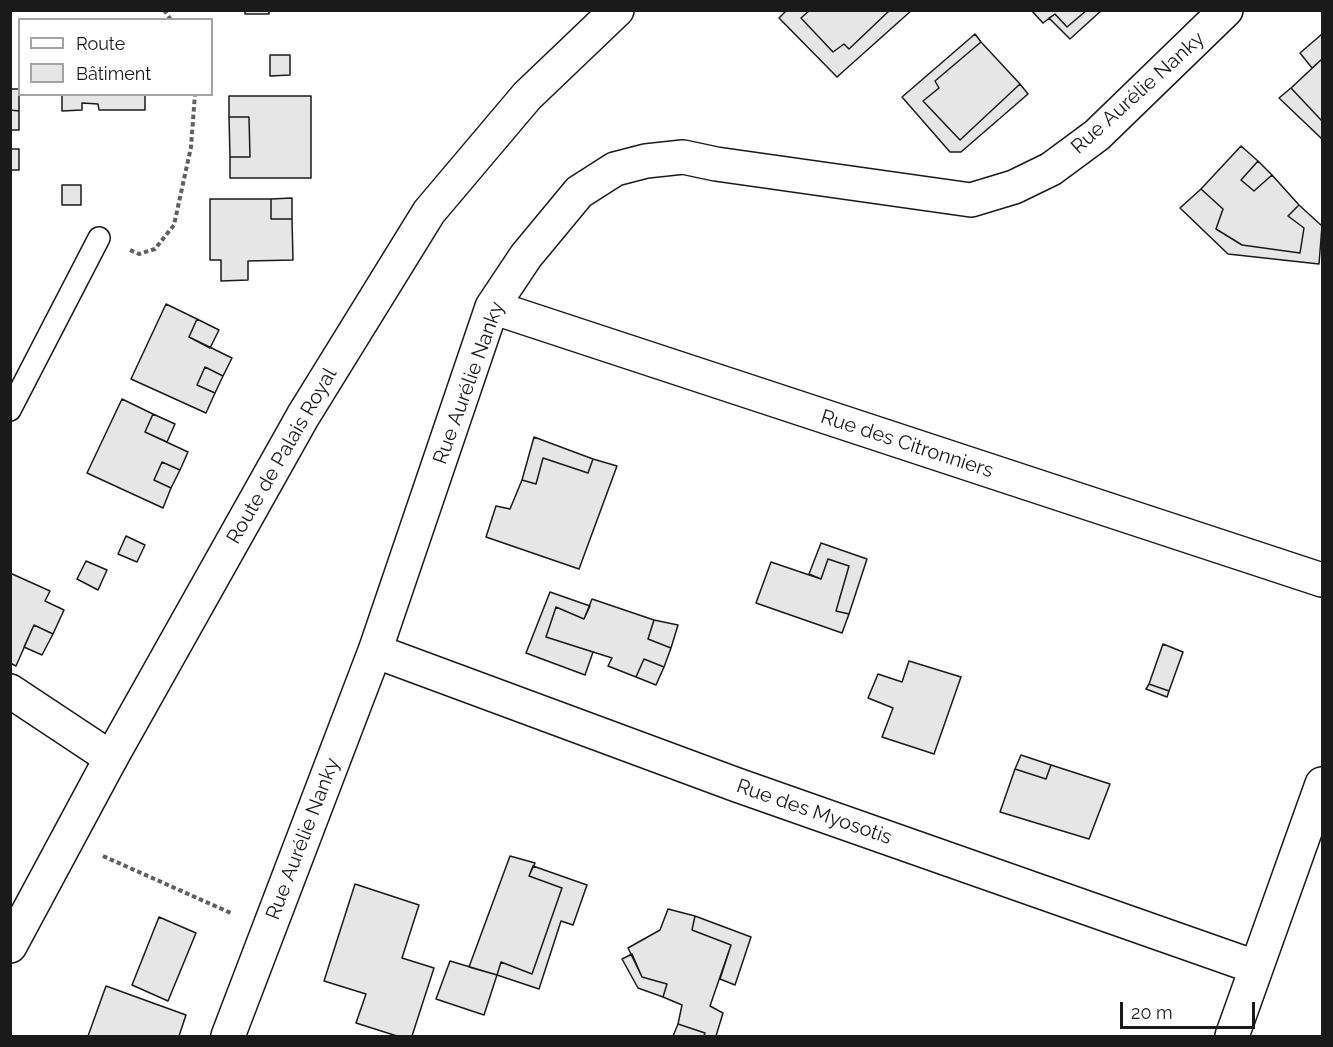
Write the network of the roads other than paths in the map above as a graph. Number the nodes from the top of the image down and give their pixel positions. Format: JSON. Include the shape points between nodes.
{"nodes":[{"id":1,"x":617,"y":10,"type":"edge"},
{"id":2,"x":1226,"y":10,"type":"edge"},
{"id":3,"x":99,"y":237,"type":"road end"},
{"id":4,"x":492,"y":307,"type":"junction"},
{"id":5,"x":10,"y":410,"type":"edge"},
{"id":6,"x":1323,"y":580,"type":"edge"},
{"id":7,"x":375,"y":651,"type":"junction"},
{"id":8,"x":10,"y":691,"type":"edge"},
{"id":9,"x":111,"y":758,"type":"junction"},
{"id":10,"x":1323,"y":784,"type":"edge"},
{"id":11,"x":10,"y":946,"type":"edge"},
{"id":12,"x":1255,"y":967,"type":"junction"},
{"id":13,"x":228,"y":1036,"type":"edge"},
{"id":14,"x":1232,"y":1036,"type":"edge"}],
"edges":[{"from":1,"to":9,"type":"street","name":"Route de Palais Royal","via":[[527,96],[429,212],[303,416]]},
{"from":2,"to":4,"type":"street","name":"Rue Aurélie Nanky","via":[[1097,135],[1051,169],[1014,187],[971,200],[683,157],[615,169],[579,192],[526,256]]},
{"from":3,"to":5,"type":"lane"},
{"from":4,"to":6,"type":"street","name":"Rue des Citronniers"},
{"from":4,"to":7,"type":"street","name":"Rue Aurélie Nanky"},
{"from":7,"to":12,"type":"street","name":"Rue des Myosotis","via":[[737,785]]},
{"from":7,"to":13,"type":"street","name":"Rue Aurélie Nanky"},
{"from":8,"to":9,"type":"street"},
{"from":9,"to":11,"type":"street","name":"Route de Palais Royal"},
{"from":10,"to":12,"type":"street"},
{"from":12,"to":14,"type":"street"}]}
